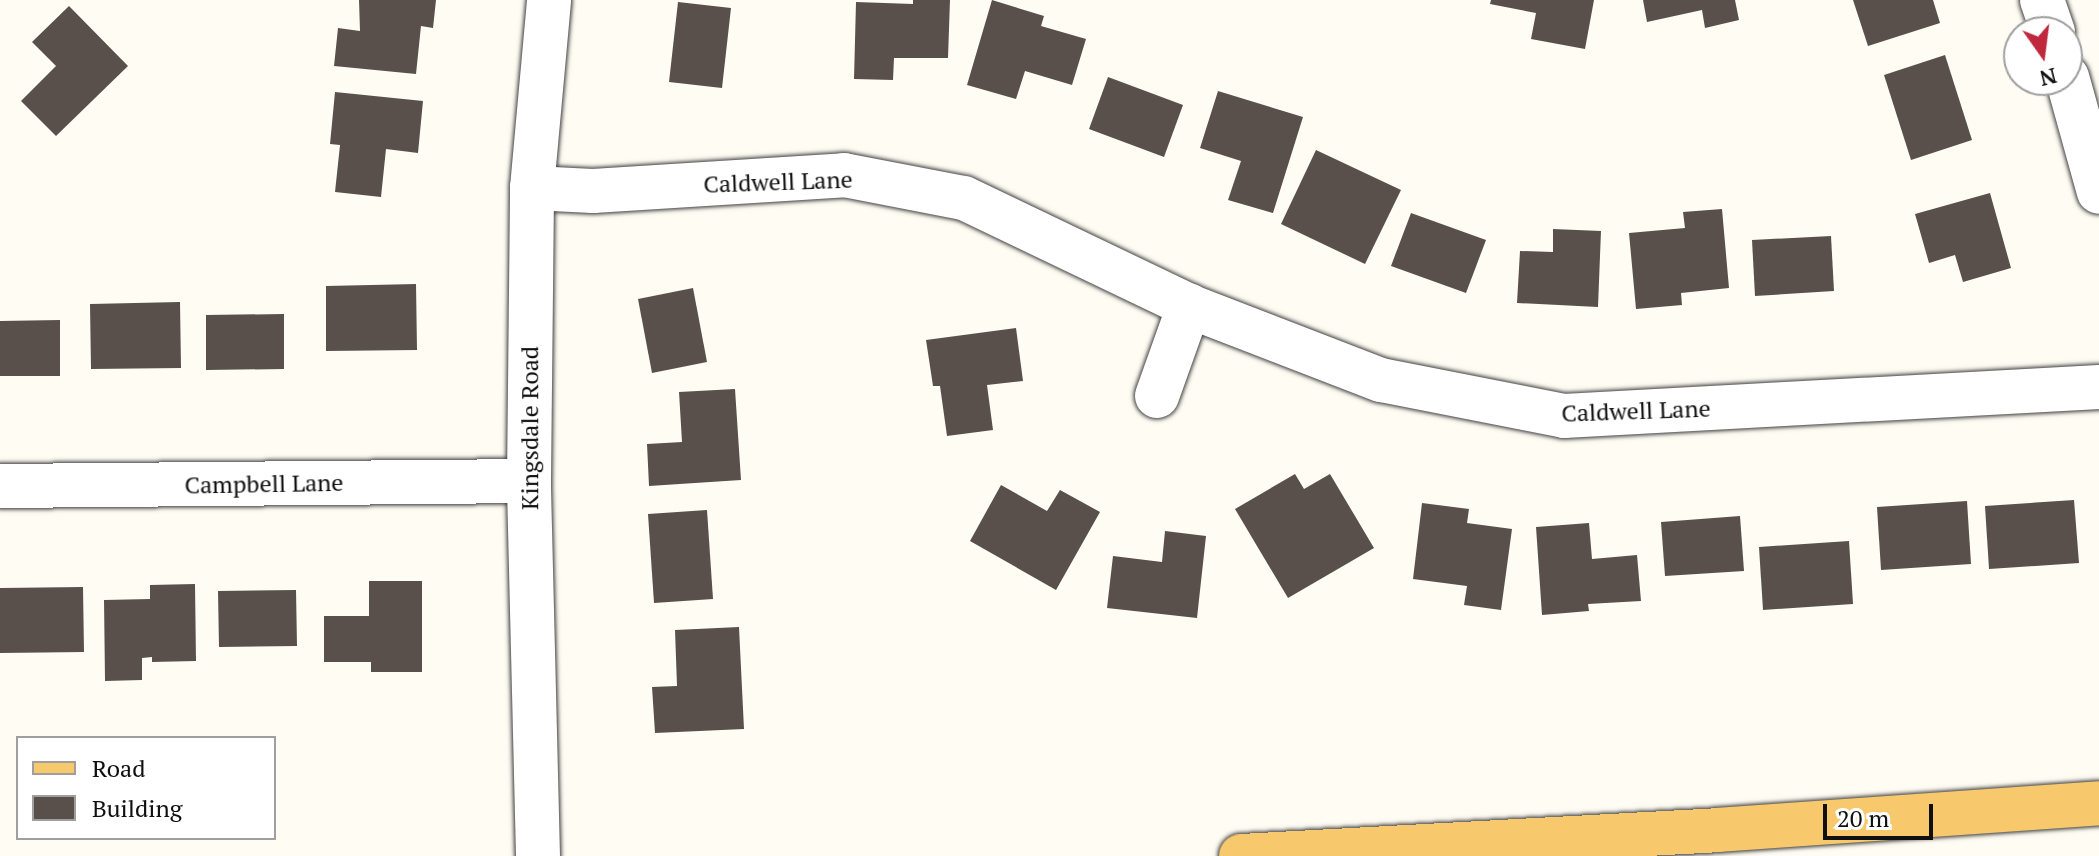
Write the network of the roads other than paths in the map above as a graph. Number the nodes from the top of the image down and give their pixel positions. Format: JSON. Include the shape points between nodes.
{"nodes":[{"id":1,"x":549,"y":0,"type":"edge"},
{"id":2,"x":2072,"y":96,"type":"edge"},
{"id":3,"x":532,"y":188,"type":"junction"},
{"id":4,"x":2099,"y":192,"type":"edge"},
{"id":5,"x":1189,"y":306,"type":"junction"},
{"id":6,"x":2099,"y":387,"type":"edge"},
{"id":7,"x":1157,"y":396,"type":"dead end"},
{"id":8,"x":529,"y":481,"type":"junction"},
{"id":9,"x":0,"y":486,"type":"edge"},
{"id":10,"x":2099,"y":803,"type":"edge"},
{"id":11,"x":1718,"y":843,"type":"edge"},
{"id":12,"x":538,"y":856,"type":"edge"},
{"id":13,"x":1241,"y":856,"type":"edge"}],
"edges":[{"from":1,"to":3,"type":"street","name":"Kingsdale Road"},
{"from":2,"to":4,"type":"street"},
{"from":3,"to":5,"type":"street","name":"Caldwell Lane","via":[[593,191],[844,175],[964,198]]},
{"from":3,"to":8,"type":"street","name":"Kingsdale Road"},
{"from":5,"to":6,"type":"street","name":"Caldwell Lane","via":[[1381,380],[1564,416]]},
{"from":5,"to":7,"type":"street"},
{"from":8,"to":9,"type":"street","name":"Campbell Lane"},
{"from":8,"to":12,"type":"street","name":"Kingsdale Road"},
{"from":10,"to":11,"type":"main road"},
{"from":11,"to":13,"type":"main road"}]}
